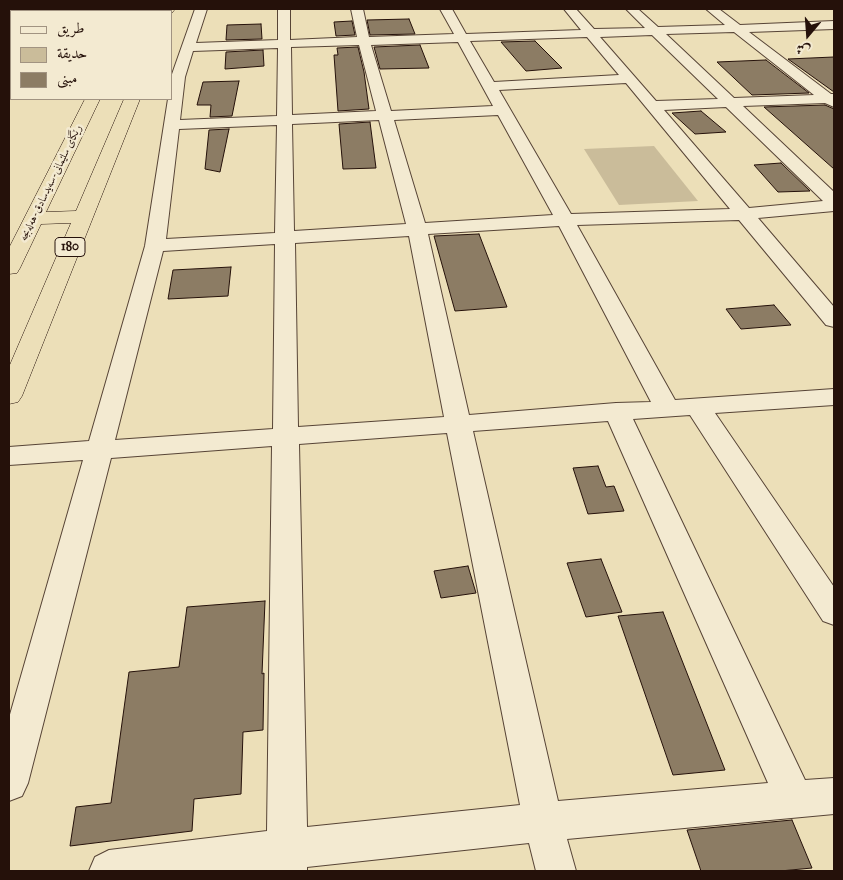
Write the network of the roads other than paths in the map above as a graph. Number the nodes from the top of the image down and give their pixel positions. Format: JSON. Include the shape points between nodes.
{"nodes":[{"id":1,"x":201,"y":9,"type":"edge"},
{"id":2,"x":210,"y":9,"type":"edge"},
{"id":3,"x":284,"y":9,"type":"edge"},
{"id":4,"x":357,"y":9,"type":"edge"},
{"id":5,"x":446,"y":9,"type":"edge"},
{"id":6,"x":570,"y":9,"type":"edge"},
{"id":7,"x":632,"y":9,"type":"edge"},
{"id":8,"x":712,"y":9,"type":"edge"},
{"id":9,"x":798,"y":13,"type":"dead end"},
{"id":10,"x":834,"y":25,"type":"edge"},
{"id":11,"x":818,"y":26,"type":"junction"},
{"id":12,"x":738,"y":28,"type":"junction"},
{"id":13,"x":656,"y":31,"type":"junction"},
{"id":14,"x":592,"y":34,"type":"junction"},
{"id":15,"x":834,"y":36,"type":"edge"},
{"id":16,"x":464,"y":38,"type":"junction"},
{"id":17,"x":364,"y":41,"type":"junction"},
{"id":18,"x":285,"y":44,"type":"junction"},
{"id":19,"x":189,"y":47,"type":"junction"},
{"id":20,"x":631,"y":79,"type":"junction"},
{"id":21,"x":490,"y":86,"type":"junction"},
{"id":22,"x":92,"y":100,"type":"edge"},
{"id":23,"x":132,"y":100,"type":"edge"},
{"id":24,"x":832,"y":100,"type":"edge"},
{"id":25,"x":730,"y":102,"type":"junction"},
{"id":26,"x":653,"y":106,"type":"junction"},
{"id":27,"x":504,"y":110,"type":"junction"},
{"id":28,"x":384,"y":114,"type":"junction"},
{"id":29,"x":285,"y":119,"type":"junction"},
{"id":30,"x":172,"y":125,"type":"junction"},
{"id":31,"x":834,"y":202,"type":"edge"},
{"id":32,"x":834,"y":206,"type":"edge"},
{"id":33,"x":744,"y":214,"type":"junction"},
{"id":34,"x":83,"y":217,"type":"junction"},
{"id":35,"x":33,"y":218,"type":"junction"},
{"id":36,"x":565,"y":220,"type":"junction"},
{"id":37,"x":417,"y":230,"type":"junction"},
{"id":38,"x":286,"y":239,"type":"junction"},
{"id":39,"x":155,"y":246,"type":"junction"},
{"id":40,"x":9,"y":268,"type":"edge"},
{"id":41,"x":834,"y":320,"type":"edge"},
{"id":42,"x":9,"y":396,"type":"edge"},
{"id":43,"x":834,"y":397,"type":"edge"},
{"id":44,"x":697,"y":406,"type":"junction"},
{"id":45,"x":667,"y":408,"type":"junction"},
{"id":46,"x":616,"y":411,"type":"junction"},
{"id":47,"x":458,"y":423,"type":"junction"},
{"id":48,"x":286,"y":436,"type":"junction"},
{"id":49,"x":99,"y":449,"type":"junction"},
{"id":50,"x":9,"y":456,"type":"edge"},
{"id":51,"x":834,"y":612,"type":"edge"},
{"id":52,"x":9,"y":783,"type":"edge"},
{"id":53,"x":834,"y":796,"type":"edge"},
{"id":54,"x":794,"y":799,"type":"junction"},
{"id":55,"x":543,"y":822,"type":"junction"},
{"id":56,"x":287,"y":860,"type":"edge"},
{"id":57,"x":109,"y":871,"type":"edge"},
{"id":58,"x":556,"y":871,"type":"edge"}],
"edges":[{"from":1,"to":2,"type":"street"},
{"from":1,"to":19,"type":"street"},
{"from":3,"to":18,"type":"street"},
{"from":4,"to":17,"type":"street"},
{"from":5,"to":16,"type":"street"},
{"from":6,"to":14,"type":"street"},
{"from":7,"to":13,"type":"street"},
{"from":8,"to":12,"type":"street"},
{"from":9,"to":11,"type":"street"},
{"from":10,"to":11,"type":"street"},
{"from":11,"to":12,"type":"street"},
{"from":11,"to":15,"type":"street"},
{"from":12,"to":13,"type":"street"},
{"from":12,"to":24,"type":"street"},
{"from":13,"to":14,"type":"street"},
{"from":13,"to":25,"type":"street"},
{"from":14,"to":16,"type":"street"},
{"from":14,"to":20,"type":"street"},
{"from":16,"to":17,"type":"street"},
{"from":16,"to":21,"type":"street"},
{"from":17,"to":18,"type":"street"},
{"from":17,"to":28,"type":"street"},
{"from":18,"to":19,"type":"street"},
{"from":18,"to":29,"type":"street"},
{"from":19,"to":30,"type":"street","via":[[178,77]]},
{"from":20,"to":21,"type":"street"},
{"from":20,"to":26,"type":"street"},
{"from":21,"to":27,"type":"street"},
{"from":22,"to":35,"type":"highway","name":"رێگای سلێمانی-سەیدسادق-هەلەبجە"},
{"from":23,"to":34,"type":"highway","number":"180"},
{"from":24,"to":25,"type":"street"},
{"from":25,"to":26,"type":"street"},
{"from":25,"to":31,"type":"street"},
{"from":26,"to":33,"type":"street"},
{"from":27,"to":28,"type":"street"},
{"from":27,"to":36,"type":"street"},
{"from":28,"to":29,"type":"street"},
{"from":28,"to":37,"type":"street"},
{"from":29,"to":30,"type":"street"},
{"from":29,"to":38,"type":"street"},
{"from":30,"to":39,"type":"street"},
{"from":32,"to":33,"type":"street"},
{"from":33,"to":36,"type":"street"},
{"from":33,"to":41,"type":"street"},
{"from":34,"to":35,"type":"highway"},
{"from":34,"to":42,"type":"highway","number":"180"},
{"from":35,"to":40,"type":"highway","name":"رێگای سلێمانی-سەیدسادق-هەلەبجە"},
{"from":36,"to":37,"type":"street"},
{"from":36,"to":45,"type":"street"},
{"from":37,"to":38,"type":"street"},
{"from":37,"to":47,"type":"street"},
{"from":38,"to":39,"type":"street"},
{"from":38,"to":48,"type":"street"},
{"from":39,"to":49,"type":"street"},
{"from":43,"to":44,"type":"street"},
{"from":44,"to":45,"type":"street"},
{"from":44,"to":51,"type":"street"},
{"from":45,"to":46,"type":"street"},
{"from":46,"to":47,"type":"street"},
{"from":46,"to":54,"type":"street"},
{"from":47,"to":48,"type":"street"},
{"from":47,"to":55,"type":"street"},
{"from":48,"to":49,"type":"street"},
{"from":48,"to":56,"type":"street"},
{"from":49,"to":50,"type":"street"},
{"from":49,"to":52,"type":"street"},
{"from":53,"to":54,"type":"street"},
{"from":54,"to":55,"type":"street"},
{"from":55,"to":56,"type":"street"},
{"from":55,"to":58,"type":"street"},
{"from":56,"to":57,"type":"street"}]}
